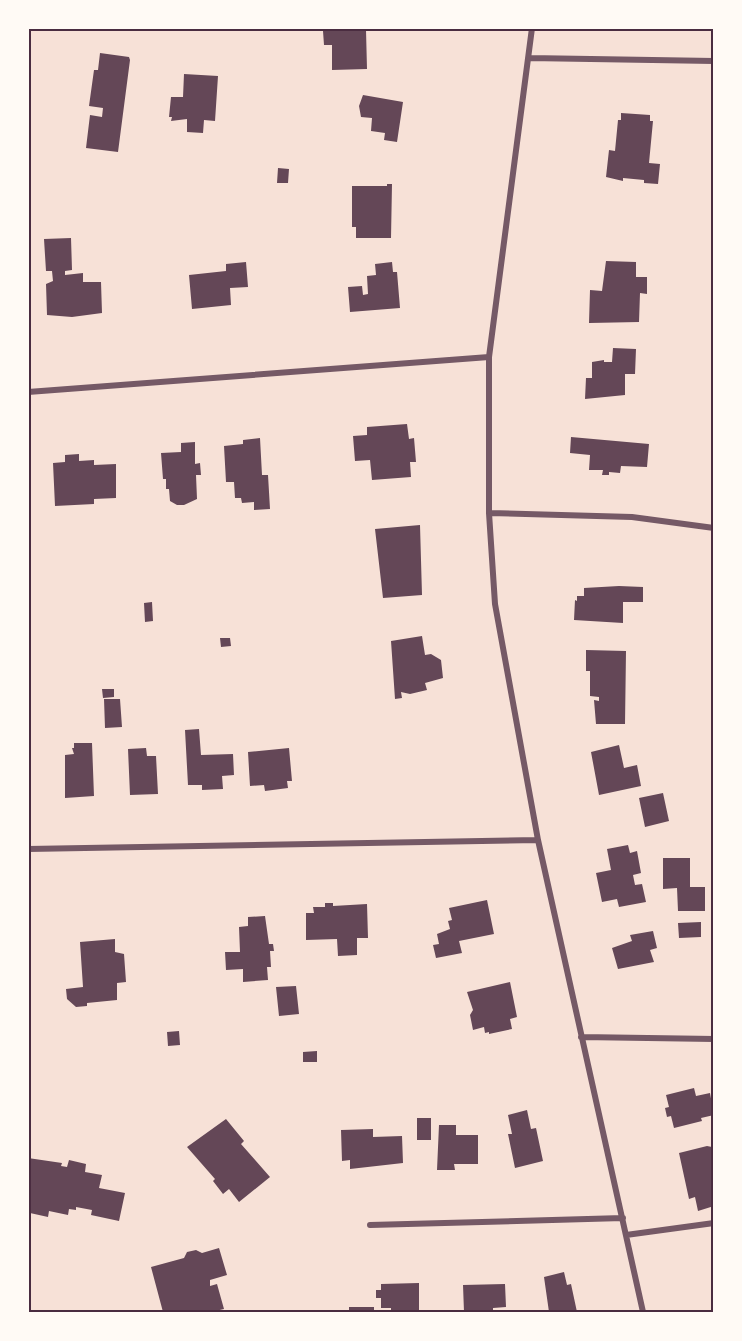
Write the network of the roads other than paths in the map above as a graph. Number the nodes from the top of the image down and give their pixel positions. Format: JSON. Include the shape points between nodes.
{"nodes":[{"id":1,"x":532,"y":28,"type":"edge"},
{"id":2,"x":529,"y":58,"type":"junction"},
{"id":3,"x":714,"y":61,"type":"edge"},
{"id":4,"x":489,"y":357,"type":"junction"},
{"id":5,"x":28,"y":392,"type":"edge"},
{"id":6,"x":489,"y":513,"type":"junction"},
{"id":7,"x":714,"y":528,"type":"edge"},
{"id":8,"x":538,"y":840,"type":"junction"},
{"id":9,"x":28,"y":849,"type":"edge"},
{"id":10,"x":581,"y":1037,"type":"junction"},
{"id":11,"x":714,"y":1039,"type":"edge"},
{"id":12,"x":623,"y":1218,"type":"junction"},
{"id":13,"x":714,"y":1223,"type":"edge"},
{"id":14,"x":370,"y":1225,"type":"dead end"},
{"id":15,"x":626,"y":1235,"type":"junction"},
{"id":16,"x":643,"y":1312,"type":"edge"}],
"edges":[{"from":1,"to":2,"type":"street"},
{"from":2,"to":3,"type":"street"},
{"from":2,"to":4,"type":"street"},
{"from":4,"to":5,"type":"street"},
{"from":4,"to":6,"type":"street"},
{"from":6,"to":7,"type":"street","via":[[632,517]]},
{"from":6,"to":8,"type":"street","via":[[495,604]]},
{"from":8,"to":9,"type":"street"},
{"from":8,"to":10,"type":"street"},
{"from":10,"to":11,"type":"street"},
{"from":10,"to":12,"type":"street"},
{"from":12,"to":14,"type":"street"},
{"from":12,"to":15,"type":"street"},
{"from":13,"to":15,"type":"street"},
{"from":15,"to":16,"type":"street"}]}
